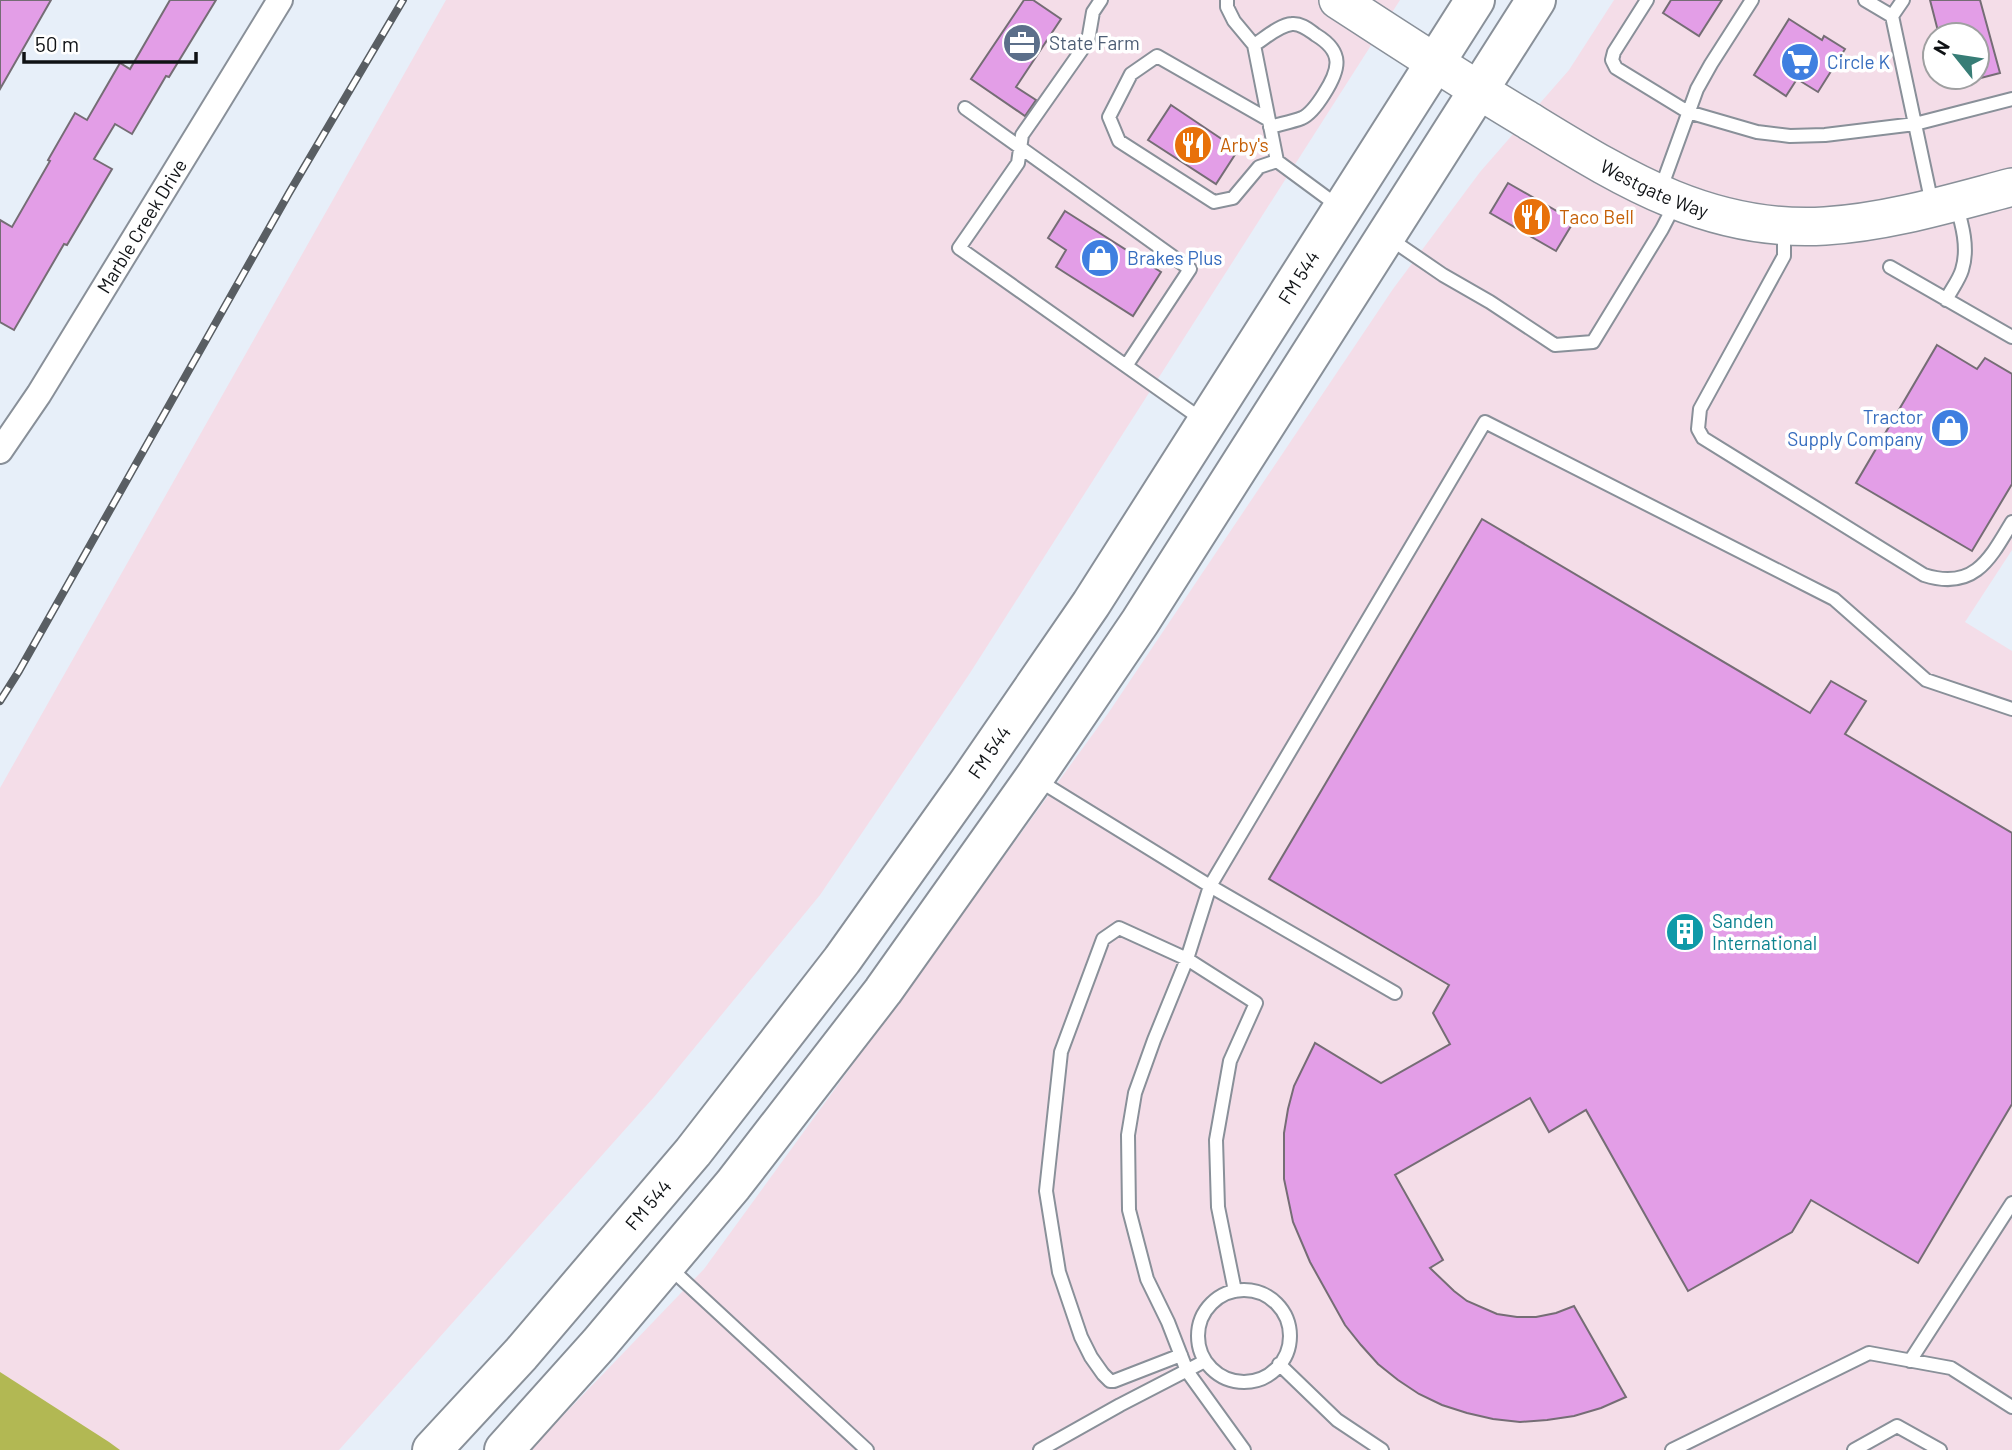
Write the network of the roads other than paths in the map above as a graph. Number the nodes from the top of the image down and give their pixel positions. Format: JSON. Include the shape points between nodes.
{"nodes":[{"id":1,"x":280,"y":0,"type":"edge"},
{"id":2,"x":1101,"y":0,"type":"edge"},
{"id":3,"x":1227,"y":0,"type":"edge"},
{"id":4,"x":1338,"y":0,"type":"edge"},
{"id":5,"x":1475,"y":0,"type":"edge"},
{"id":6,"x":1536,"y":0,"type":"edge"},
{"id":7,"x":1647,"y":0,"type":"edge"},
{"id":8,"x":1752,"y":0,"type":"edge"},
{"id":9,"x":1865,"y":0,"type":"edge"},
{"id":10,"x":1903,"y":0,"type":"edge"},
{"id":11,"x":1892,"y":16,"type":"junction"},
{"id":12,"x":1254,"y":46,"type":"junction"},
{"id":13,"x":1434,"y":63,"type":"junction"},
{"id":14,"x":1477,"y":90,"type":"junction"},
{"id":15,"x":2012,"y":99,"type":"edge"},
{"id":16,"x":965,"y":108,"type":"dead end"},
{"id":17,"x":1688,"y":112,"type":"junction"},
{"id":18,"x":1269,"y":124,"type":"junction"},
{"id":19,"x":1915,"y":124,"type":"junction"},
{"id":20,"x":1021,"y":146,"type":"junction"},
{"id":21,"x":1277,"y":161,"type":"junction"},
{"id":22,"x":2012,"y":187,"type":"edge"},
{"id":23,"x":1667,"y":198,"type":"junction"},
{"id":24,"x":1944,"y":204,"type":"junction"},
{"id":25,"x":1342,"y":209,"type":"junction"},
{"id":26,"x":1784,"y":225,"type":"junction"},
{"id":27,"x":1386,"y":236,"type":"junction"},
{"id":28,"x":1890,"y":267,"type":"dead end"},
{"id":29,"x":1947,"y":300,"type":"junction"},
{"id":30,"x":2012,"y":337,"type":"edge"},
{"id":31,"x":1126,"y":366,"type":"junction"},
{"id":32,"x":1207,"y":424,"type":"junction"},
{"id":33,"x":0,"y":451,"type":"edge"},
{"id":34,"x":2012,"y":522,"type":"edge"},
{"id":35,"x":2012,"y":709,"type":"edge"},
{"id":36,"x":989,"y":752,"type":"junction"},
{"id":37,"x":1034,"y":778,"type":"junction"},
{"id":38,"x":1210,"y":886,"type":"junction"},
{"id":39,"x":1188,"y":959,"type":"junction"},
{"id":40,"x":1395,"y":993,"type":"dead end"},
{"id":41,"x":2012,"y":1203,"type":"edge"},
{"id":42,"x":666,"y":1264,"type":"junction"},
{"id":43,"x":1235,"y":1291,"type":"junction"},
{"id":44,"x":1181,"y":1355,"type":"junction"},
{"id":45,"x":1205,"y":1361,"type":"junction"},
{"id":46,"x":1910,"y":1361,"type":"junction"},
{"id":47,"x":1279,"y":1364,"type":"junction"},
{"id":48,"x":1186,"y":1371,"type":"junction"},
{"id":49,"x":2012,"y":1406,"type":"edge"},
{"id":50,"x":432,"y":1450,"type":"edge"},
{"id":51,"x":504,"y":1450,"type":"edge"},
{"id":52,"x":867,"y":1450,"type":"edge"},
{"id":53,"x":1040,"y":1450,"type":"edge"},
{"id":54,"x":1244,"y":1450,"type":"edge"},
{"id":55,"x":1382,"y":1450,"type":"edge"},
{"id":56,"x":1672,"y":1450,"type":"edge"},
{"id":57,"x":1854,"y":1450,"type":"edge"},
{"id":58,"x":1940,"y":1450,"type":"edge"}],
"edges":[{"from":1,"to":33,"type":"street","name":"Marble Creek Drive"},
{"from":2,"to":20,"type":"lane","via":[[1093,12],[1088,41],[1022,135]]},
{"from":3,"to":12,"type":"lane","via":[[1234,21]]},
{"from":4,"to":13,"type":"street","name":"Westgate Way"},
{"from":5,"to":13,"type":"main road","name":"FM 544","number":"FM 544"},
{"from":6,"to":14,"type":"main road"},
{"from":7,"to":17,"type":"lane","via":[[1612,60],[1616,68]]},
{"from":8,"to":17,"type":"lane","via":[[1711,64]]},
{"from":9,"to":11,"type":"lane"},
{"from":10,"to":11,"type":"lane"},
{"from":11,"to":19,"type":"lane"},
{"from":12,"to":18,"type":"lane"},
{"from":12,"to":18,"type":"lane","via":[[1294,23],[1327,41],[1335,52],[1336,72],[1319,101],[1304,117]]},
{"from":13,"to":14,"type":"street","name":"Westgate Way"},
{"from":13,"to":25,"type":"main road","name":"FM 544","number":"FM 544"},
{"from":14,"to":23,"type":"street","name":"Westgate Way","via":[[1608,169]]},
{"from":14,"to":27,"type":"main road"},
{"from":15,"to":19,"type":"lane"},
{"from":16,"to":20,"type":"lane"},
{"from":17,"to":19,"type":"lane","via":[[1757,132],[1790,136]]},
{"from":17,"to":23,"type":"lane"},
{"from":18,"to":21,"type":"lane"},
{"from":18,"to":21,"type":"lane","via":[[1157,56],[1131,74],[1109,117],[1119,141],[1214,202],[1233,198],[1259,167]]},
{"from":19,"to":24,"type":"lane"},
{"from":20,"to":31,"type":"lane","via":[[1018,163],[959,248]]},
{"from":20,"to":31,"type":"lane","via":[[1190,269]]},
{"from":21,"to":25,"type":"lane"},
{"from":22,"to":24,"type":"street","name":"Westgate Way"},
{"from":23,"to":26,"type":"street","name":"Westgate Way","via":[[1722,215]]},
{"from":23,"to":27,"type":"lane","via":[[1662,229],[1593,342],[1555,345]]},
{"from":24,"to":26,"type":"street","name":"Westgate Way","via":[[1871,221]]},
{"from":24,"to":29,"type":"lane","via":[[1962,226],[1965,248],[1962,270]]},
{"from":25,"to":32,"type":"main road","name":"FM 544","number":"FM 544"},
{"from":26,"to":34,"type":"lane","via":[[1784,256],[1700,409],[1698,429],[1703,438],[1924,575],[1941,580],[1975,573]]},
{"from":27,"to":37,"type":"main road","via":[[1140,622]]},
{"from":28,"to":29,"type":"lane"},
{"from":29,"to":30,"type":"lane"},
{"from":31,"to":32,"type":"lane"},
{"from":32,"to":36,"type":"main road","name":"FM 544","number":"FM 544"},
{"from":35,"to":38,"type":"lane","via":[[1926,680],[1834,599],[1485,422]]},
{"from":36,"to":37,"type":"main road"},
{"from":36,"to":50,"type":"main road","name":"FM 544","number":"FM 544","via":[[842,960],[693,1152],[521,1354]]},
{"from":37,"to":38,"type":"lane"},
{"from":37,"to":42,"type":"main road","via":[[883,991]]},
{"from":38,"to":39,"type":"lane"},
{"from":38,"to":40,"type":"lane"},
{"from":39,"to":43,"type":"lane","via":[[1256,1003],[1230,1061],[1216,1140],[1218,1207]]},
{"from":39,"to":44,"type":"lane","via":[[1135,1094],[1128,1135],[1129,1210],[1147,1279]]},
{"from":39,"to":44,"type":"lane","via":[[1119,928],[1103,939],[1061,1052],[1046,1191],[1059,1272],[1081,1337],[1106,1378],[1114,1381]]},
{"from":41,"to":46,"type":"lane"},
{"from":42,"to":51,"type":"main road"},
{"from":42,"to":52,"type":"lane"},
{"from":43,"to":45,"type":"lane","via":[[1213,1302],[1199,1324]]},
{"from":43,"to":47,"type":"lane","via":[[1263,1294],[1283,1312],[1289,1339]]},
{"from":44,"to":48,"type":"lane"},
{"from":45,"to":47,"type":"lane","via":[[1236,1381],[1260,1379]]},
{"from":45,"to":48,"type":"lane"},
{"from":46,"to":49,"type":"lane","via":[[1951,1368]]},
{"from":46,"to":56,"type":"lane","via":[[1869,1353]]},
{"from":47,"to":55,"type":"lane","via":[[1337,1420]]},
{"from":48,"to":53,"type":"lane"},
{"from":48,"to":54,"type":"lane"},
{"from":57,"to":58,"type":"lane","via":[[1897,1426]]}]}
